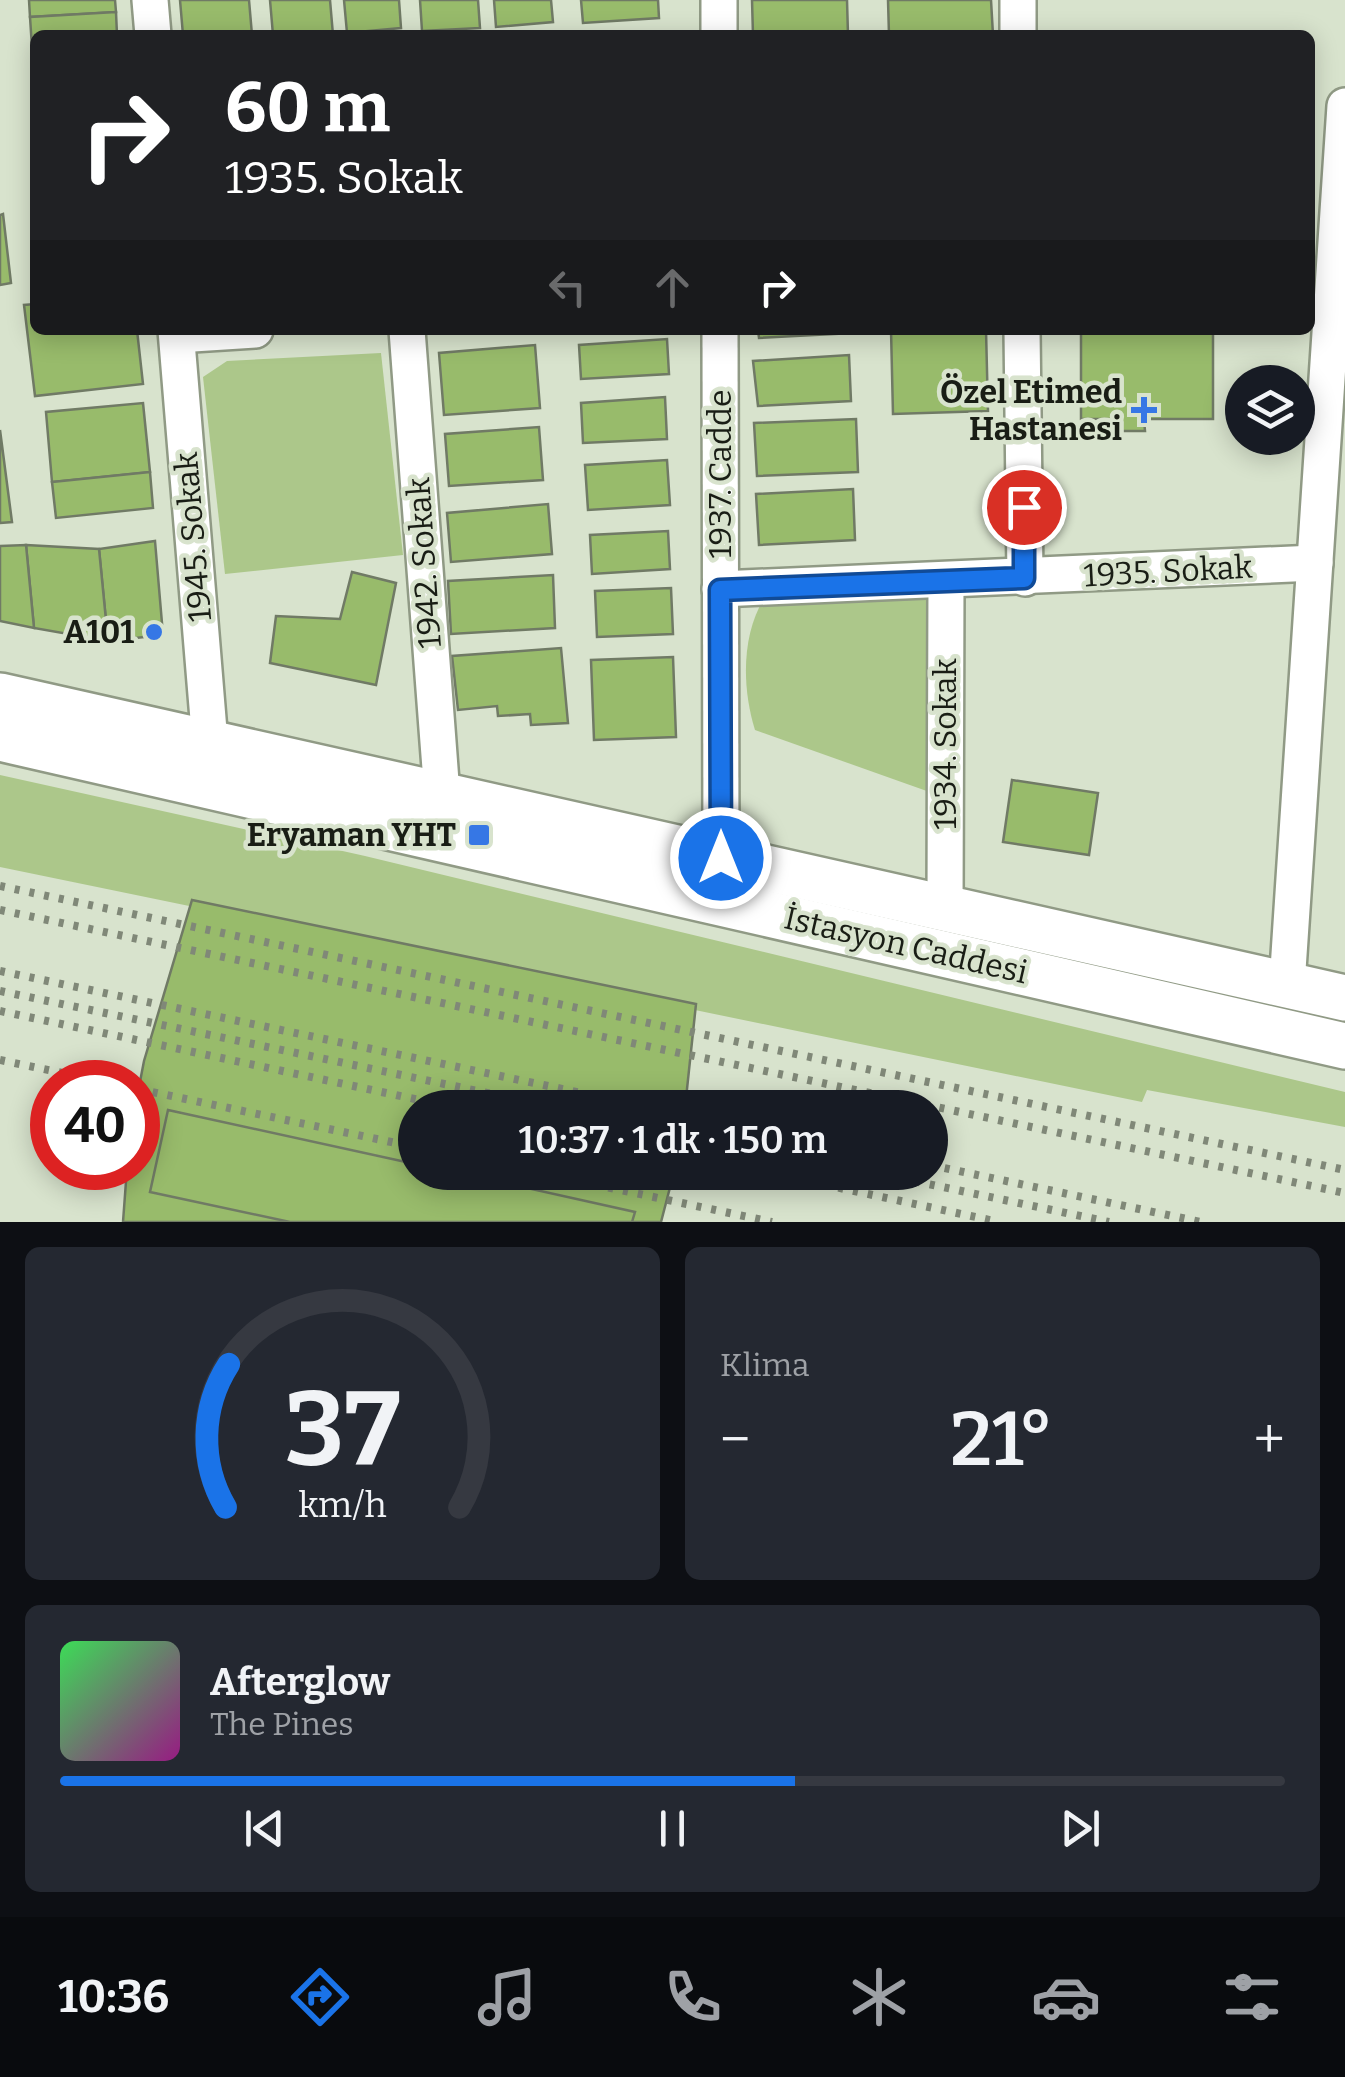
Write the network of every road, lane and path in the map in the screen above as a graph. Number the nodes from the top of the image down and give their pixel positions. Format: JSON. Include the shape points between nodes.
{"nodes":[{"id":1,"x":150,"y":0,"type":"edge"},
{"id":2,"x":719,"y":0,"type":"edge"},
{"id":3,"x":1018,"y":0,"type":"edge"},
{"id":4,"x":153,"y":30,"type":"edge"},
{"id":5,"x":719,"y":30,"type":"edge"},
{"id":6,"x":1018,"y":30,"type":"edge"},
{"id":7,"x":1345,"y":106,"type":"edge"},
{"id":8,"x":176,"y":335,"type":"edge"},
{"id":9,"x":407,"y":335,"type":"edge"},
{"id":10,"x":720,"y":335,"type":"edge"},
{"id":11,"x":1022,"y":335,"type":"edge"},
{"id":12,"x":1316,"y":563,"type":"junction"},
{"id":13,"x":1024,"y":578,"type":"junction"},
{"id":14,"x":946,"y":581,"type":"junction"},
{"id":15,"x":720,"y":590,"type":"junction"},
{"id":16,"x":0,"y":696,"type":"edge"},
{"id":17,"x":0,"y":738,"type":"edge"},
{"id":18,"x":210,"y":743,"type":"junction"},
{"id":19,"x":442,"y":796,"type":"junction"},
{"id":20,"x":721,"y":858,"type":"junction"},
{"id":21,"x":944,"y":908,"type":"junction"},
{"id":22,"x":1287,"y":985,"type":"junction"},
{"id":23,"x":1345,"y":998,"type":"edge"},
{"id":24,"x":1345,"y":1046,"type":"edge"}],
"edges":[{"from":1,"to":4,"type":"street"},
{"from":2,"to":5,"type":"street"},
{"from":3,"to":6,"type":"street"},
{"from":7,"to":12,"type":"street"},
{"from":8,"to":18,"type":"street","name":"1945. Sokak"},
{"from":9,"to":19,"type":"street","name":"1942. Sokak"},
{"from":10,"to":15,"type":"street","name":"1937. Cadde"},
{"from":11,"to":13,"type":"street"},
{"from":12,"to":13,"type":"street","name":"1935. Sokak"},
{"from":12,"to":22,"type":"street"},
{"from":13,"to":14,"type":"street","name":"1935. Sokak"},
{"from":14,"to":15,"type":"street","name":"1935. Sokak"},
{"from":14,"to":21,"type":"street","name":"1934. Sokak"},
{"from":15,"to":20,"type":"street","name":"1937. Cadde"},
{"from":16,"to":18,"type":"main road","name":"İstasyon Caddesi"},
{"from":17,"to":24,"type":"main road","name":"İstasyon Caddesi"},
{"from":18,"to":19,"type":"main road","name":"İstasyon Caddesi"},
{"from":19,"to":20,"type":"main road","name":"İstasyon Caddesi"},
{"from":20,"to":21,"type":"main road","name":"İstasyon Caddesi"},
{"from":21,"to":22,"type":"main road","name":"İstasyon Caddesi"},
{"from":22,"to":23,"type":"main road","name":"İstasyon Caddesi"}]}
